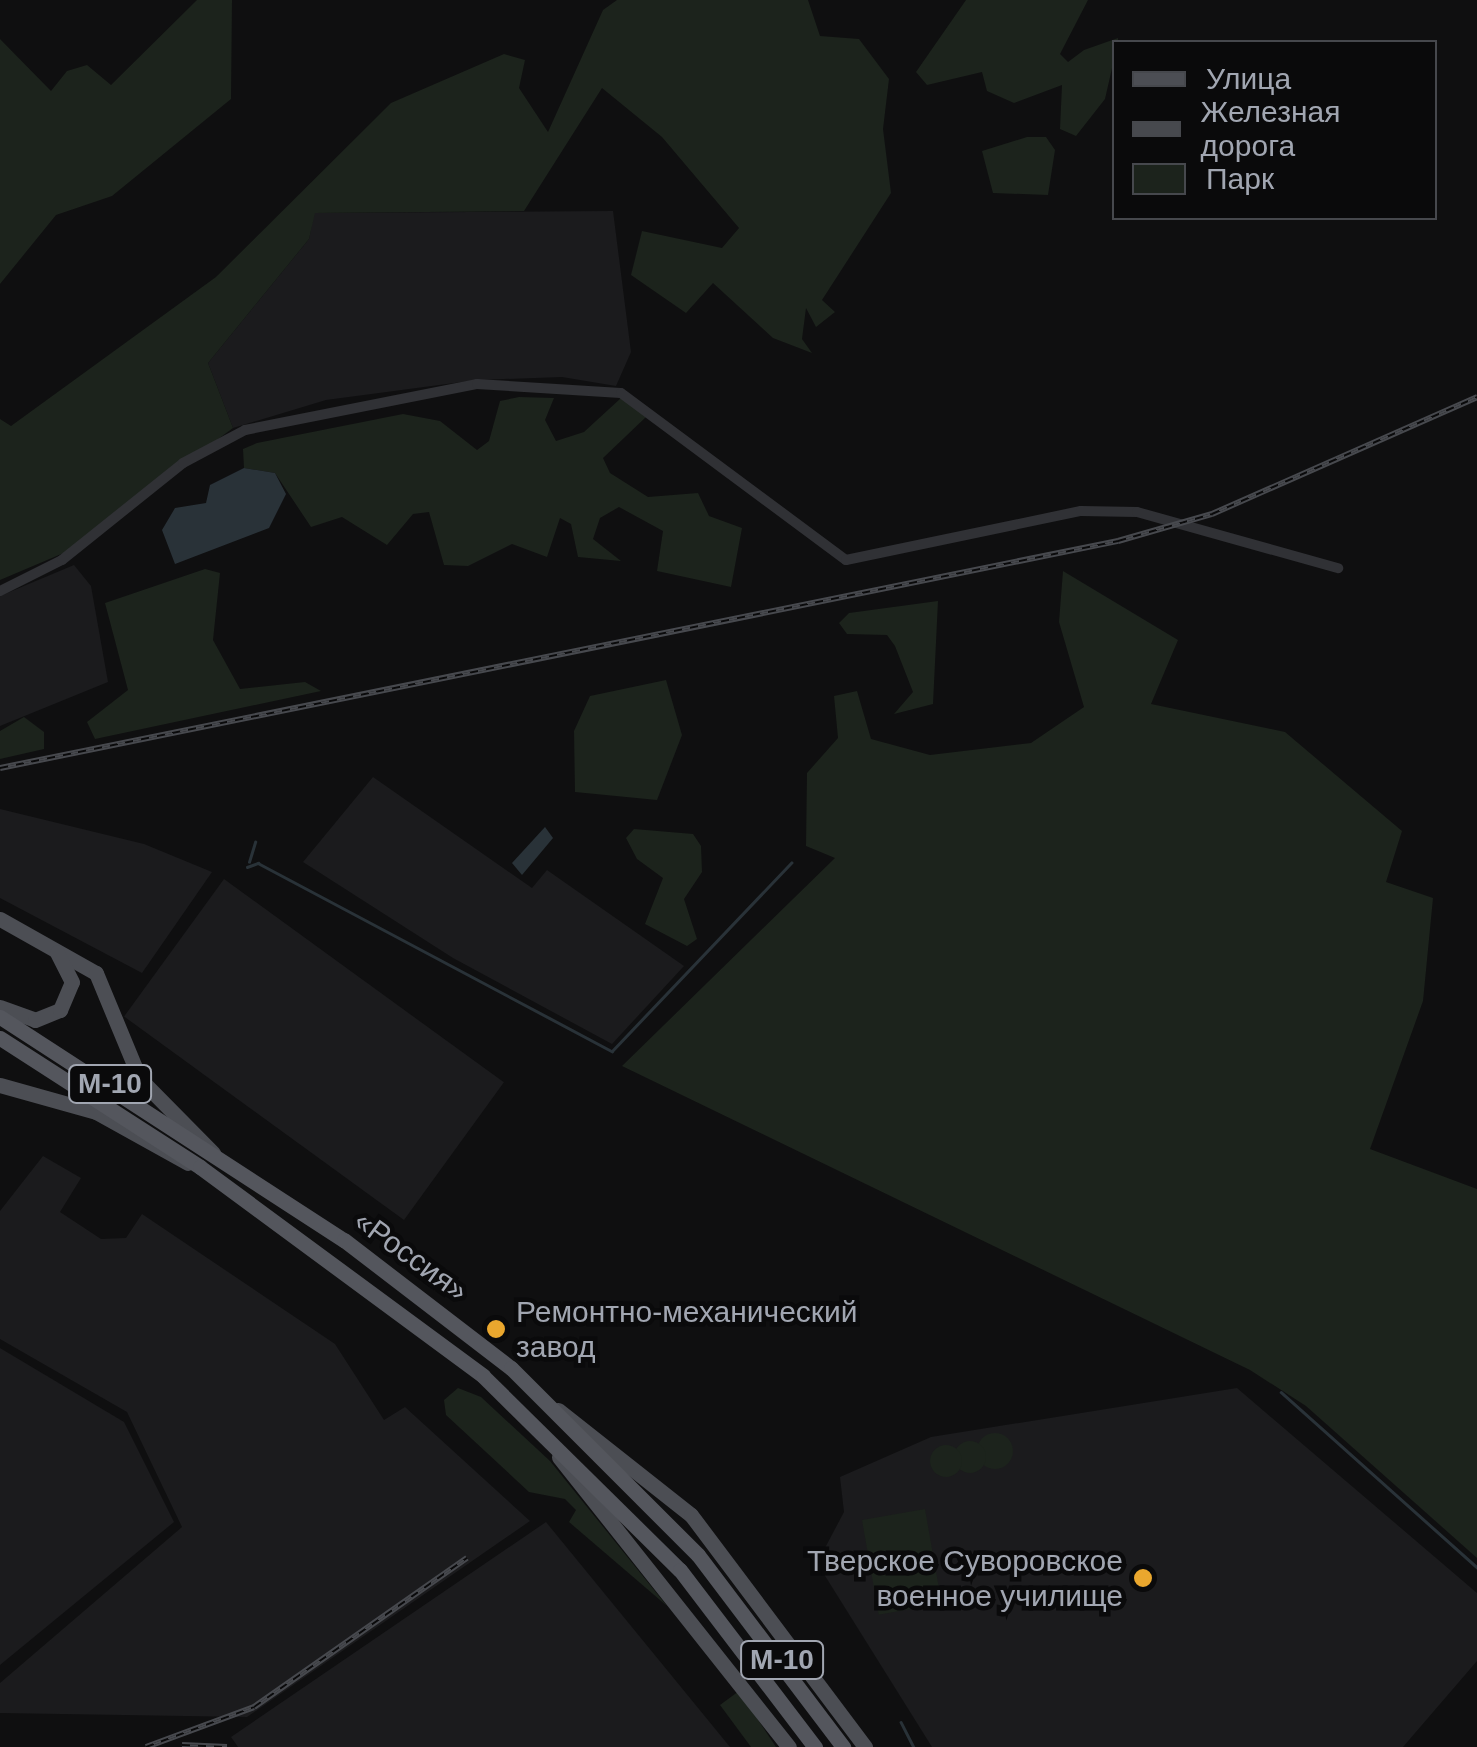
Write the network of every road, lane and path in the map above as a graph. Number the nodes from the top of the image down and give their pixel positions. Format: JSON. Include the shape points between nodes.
{"nodes":[{"id":1,"x":1338,"y":568,"type":"dead end"},
{"id":2,"x":0,"y":591,"type":"edge"},
{"id":3,"x":0,"y":919,"type":"edge"},
{"id":4,"x":34,"y":936,"type":"junction"},
{"id":5,"x":0,"y":1007,"type":"edge"},
{"id":6,"x":0,"y":1017,"type":"edge"},
{"id":7,"x":0,"y":1038,"type":"edge"},
{"id":8,"x":0,"y":1086,"type":"edge"},
{"id":9,"x":216,"y":1156,"type":"junction"},
{"id":10,"x":200,"y":1168,"type":"junction"},
{"id":11,"x":553,"y":1407,"type":"junction"},
{"id":12,"x":537,"y":1424,"type":"junction"},
{"id":13,"x":789,"y":1747,"type":"edge"},
{"id":14,"x":815,"y":1747,"type":"edge"},
{"id":15,"x":844,"y":1747,"type":"edge"},
{"id":16,"x":865,"y":1747,"type":"edge"}],
"edges":[{"from":1,"to":2,"type":"street","via":[[1136,512],[1080,511],[846,560],[621,392],[477,384],[246,430],[184,463],[62,560]]},
{"from":3,"to":4,"type":"main road"},
{"from":4,"to":5,"type":"main road","via":[[68,966],[68,999],[42,1020]]},
{"from":4,"to":9,"type":"main road","via":[[96,972],[140,1080]]},
{"from":6,"to":9,"type":"highway","name":"«Россия»","number":"М-10"},
{"from":7,"to":10,"type":"highway","name":"«Россия»","number":"М-10"},
{"from":8,"to":10,"type":"main road","via":[[81,1106]]},
{"from":9,"to":11,"type":"highway","name":"«Россия»","number":"М-10","via":[[413,1289]]},
{"from":10,"to":12,"type":"highway","name":"«Россия»","number":"М-10","via":[[399,1308]]},
{"from":11,"to":15,"type":"highway","name":"«Россия»","number":"М-10","via":[[715,1576]]},
{"from":11,"to":16,"type":"main road","via":[[691,1515]]},
{"from":12,"to":13,"type":"main road"},
{"from":12,"to":14,"type":"highway","name":"«Россия»","number":"М-10","via":[[697,1591]]}]}
